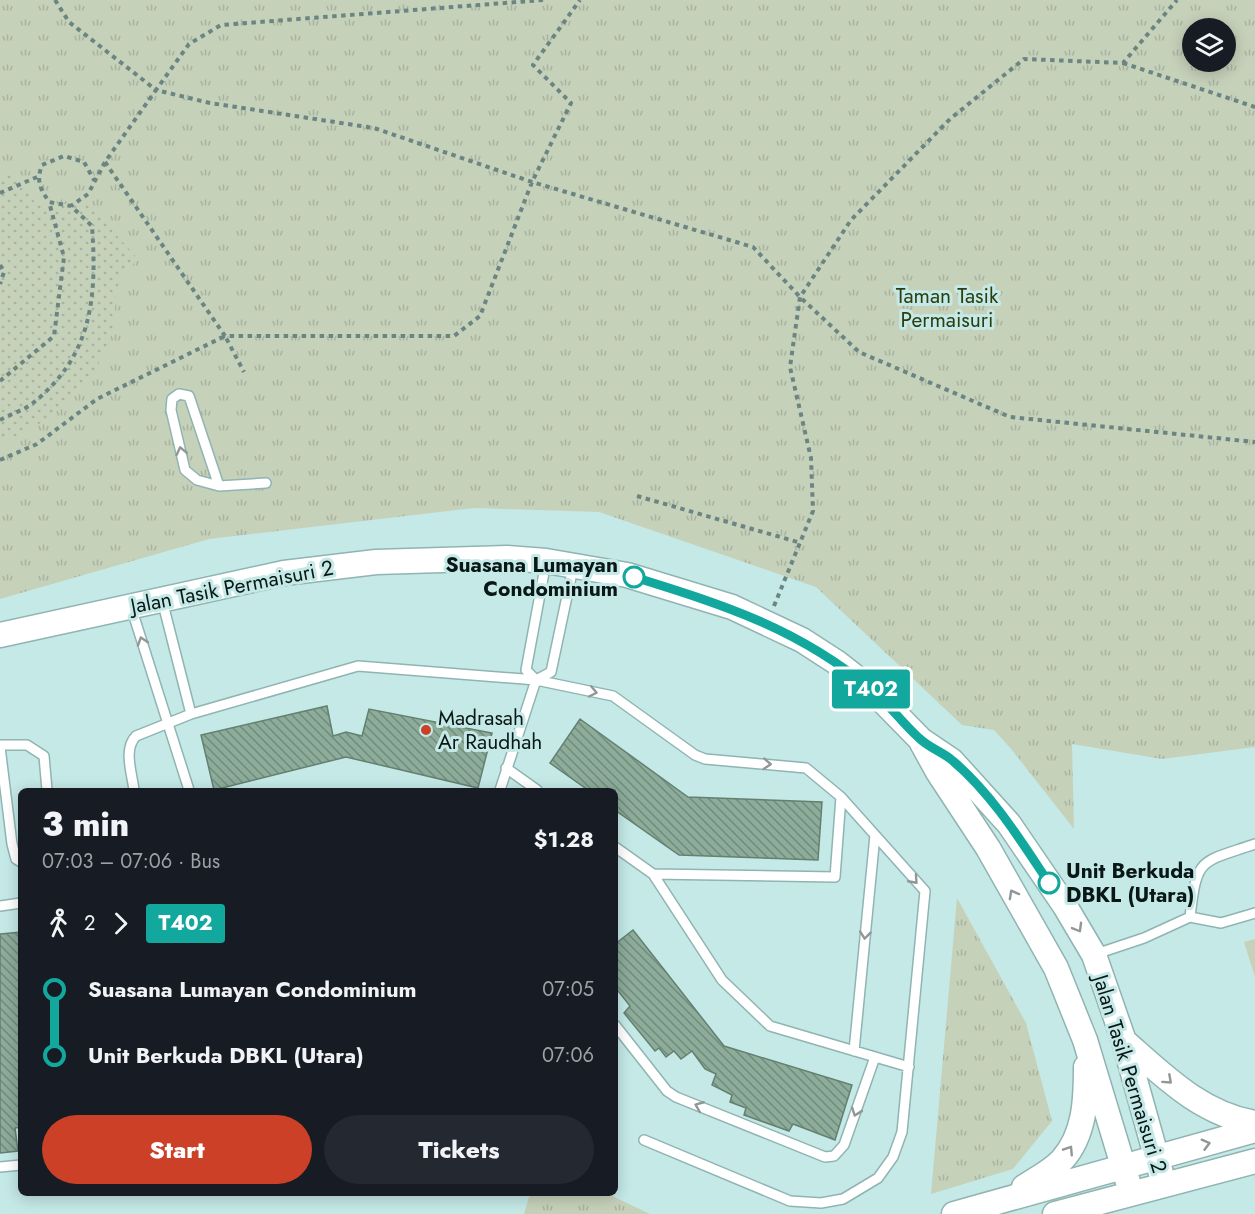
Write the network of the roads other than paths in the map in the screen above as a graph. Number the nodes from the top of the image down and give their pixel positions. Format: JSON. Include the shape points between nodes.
{"nodes":[{"id":1,"x":266,"y":483,"type":"dead end"},
{"id":2,"x":219,"y":486,"type":"junction"},
{"id":3,"x":546,"y":561,"type":"junction"},
{"id":4,"x":574,"y":565,"type":"junction"},
{"id":5,"x":162,"y":600,"type":"junction"},
{"id":6,"x":131,"y":607,"type":"junction"},
{"id":7,"x":0,"y":636,"type":"edge"},
{"id":8,"x":536,"y":680,"type":"junction"},
{"id":9,"x":191,"y":714,"type":"junction"},
{"id":10,"x":169,"y":724,"type":"junction"},
{"id":11,"x":921,"y":740,"type":"junction"},
{"id":12,"x":0,"y":746,"type":"edge"},
{"id":13,"x":506,"y":768,"type":"junction"},
{"id":14,"x":47,"y":788,"type":"edge"},
{"id":15,"x":134,"y":788,"type":"edge"},
{"id":16,"x":188,"y":788,"type":"edge"},
{"id":17,"x":501,"y":788,"type":"edge"},
{"id":18,"x":534,"y":788,"type":"edge"},
{"id":19,"x":841,"y":797,"type":"junction"},
{"id":20,"x":875,"y":835,"type":"junction"},
{"id":21,"x":1255,"y":844,"type":"edge"},
{"id":22,"x":618,"y":849,"type":"edge"},
{"id":23,"x":18,"y":860,"type":"edge"},
{"id":24,"x":653,"y":874,"type":"junction"},
{"id":25,"x":18,"y":903,"type":"edge"},
{"id":26,"x":0,"y":906,"type":"edge"},
{"id":27,"x":1255,"y":913,"type":"edge"},
{"id":28,"x":1190,"y":917,"type":"junction"},
{"id":29,"x":1094,"y":955,"type":"junction"},
{"id":30,"x":618,"y":1029,"type":"edge"},
{"id":31,"x":1085,"y":1040,"type":"junction"},
{"id":32,"x":1124,"y":1041,"type":"junction"},
{"id":33,"x":854,"y":1051,"type":"junction"},
{"id":34,"x":874,"y":1057,"type":"junction"},
{"id":35,"x":909,"y":1067,"type":"junction"},
{"id":36,"x":1255,"y":1123,"type":"edge"},
{"id":37,"x":1255,"y":1130,"type":"edge"},
{"id":38,"x":644,"y":1140,"type":"dead end"},
{"id":39,"x":1156,"y":1157,"type":"junction"},
{"id":40,"x":1255,"y":1161,"type":"edge"},
{"id":41,"x":18,"y":1165,"type":"edge"},
{"id":42,"x":1122,"y":1166,"type":"junction"},
{"id":43,"x":0,"y":1167,"type":"edge"},
{"id":44,"x":1164,"y":1184,"type":"junction"},
{"id":45,"x":1131,"y":1192,"type":"junction"},
{"id":46,"x":1007,"y":1198,"type":"junction"},
{"id":47,"x":954,"y":1214,"type":"edge"},
{"id":48,"x":1055,"y":1214,"type":"edge"}],
"edges":[{"from":1,"to":2,"type":"lane"},
{"from":2,"to":2,"type":"lane","one_way":true,"via":[[197,480],[185,470],[171,410],[172,399],[179,394],[189,396]]},
{"from":3,"to":4,"type":"street","name":"Jalan Tasik Permaisuri 2"},
{"from":3,"to":5,"type":"street","name":"Jalan Tasik Permaisuri 2","via":[[507,558],[376,562],[284,573]]},
{"from":3,"to":8,"type":"lane","via":[[526,670]]},
{"from":4,"to":8,"type":"lane","via":[[550,672]]},
{"from":4,"to":11,"type":"street","name":"Jalan Tasik Permaisuri 2","via":[[627,575],[732,607],[802,640],[873,691]]},
{"from":5,"to":6,"type":"street","name":"Jalan Tasik Permaisuri 2"},
{"from":5,"to":9,"type":"lane"},
{"from":6,"to":7,"type":"street","name":"Jalan Tasik Permaisuri 2"},
{"from":10,"to":6,"type":"lane","one_way":true},
{"from":8,"to":9,"type":"lane","via":[[358,666]]},
{"from":8,"to":13,"type":"lane"},
{"from":8,"to":19,"type":"lane","one_way":true,"via":[[613,696],[705,759],[806,768]]},
{"from":9,"to":10,"type":"lane"},
{"from":10,"to":15,"type":"lane","via":[[130,742]]},
{"from":10,"to":16,"type":"lane"},
{"from":11,"to":29,"type":"street","name":"Jalan Tasik Permaisuri 2","one_way":true,"via":[[952,761],[1009,824]]},
{"from":31,"to":11,"type":"street","name":"Jalan Tasik Permaisuri 2","one_way":true,"via":[[1056,968]]},
{"from":12,"to":14,"type":"lane","via":[[27,745],[44,756]]},
{"from":12,"to":23,"type":"lane","via":[[12,844]]},
{"from":13,"to":17,"type":"lane"},
{"from":13,"to":18,"type":"lane"},
{"from":19,"to":20,"type":"lane"},
{"from":19,"to":24,"type":"lane","via":[[835,877]]},
{"from":20,"to":33,"type":"lane","one_way":true},
{"from":20,"to":35,"type":"lane","one_way":true,"via":[[925,891]]},
{"from":21,"to":28,"type":"lane","via":[[1200,867]]},
{"from":22,"to":24,"type":"lane"},
{"from":24,"to":33,"type":"lane","via":[[722,980],[770,1026]]},
{"from":25,"to":26,"type":"lane"},
{"from":27,"to":28,"type":"lane","via":[[1221,923]]},
{"from":28,"to":29,"type":"lane"},
{"from":29,"to":32,"type":"street","name":"Jalan Tasik Permaisuri 2"},
{"from":34,"to":30,"type":"lane","one_way":true,"via":[[844,1145],[834,1156],[825,1157],[676,1097]]},
{"from":31,"to":42,"type":"street","name":"Jalan Tasik Permaisuri 2"},
{"from":46,"to":31,"type":"street","one_way":true,"via":[[1062,1161],[1080,1129],[1086,1093]]},
{"from":32,"to":36,"type":"street","one_way":true,"via":[[1178,1089],[1231,1119]]},
{"from":32,"to":39,"type":"street","name":"Jalan Tasik Permaisuri 2"},
{"from":33,"to":34,"type":"lane"},
{"from":34,"to":35,"type":"lane"},
{"from":35,"to":38,"type":"lane","via":[[902,1132],[893,1157],[878,1178],[843,1199],[821,1203],[790,1201]]},
{"from":39,"to":37,"type":"street","one_way":true},
{"from":39,"to":42,"type":"street"},
{"from":39,"to":44,"type":"street","name":"Jalan Tasik Permaisuri 2"},
{"from":40,"to":44,"type":"street"},
{"from":41,"to":43,"type":"lane"},
{"from":42,"to":45,"type":"street","name":"Jalan Tasik Permaisuri 2"},
{"from":42,"to":46,"type":"street"},
{"from":44,"to":45,"type":"street"},
{"from":45,"to":48,"type":"street"},
{"from":46,"to":47,"type":"street"}]}
